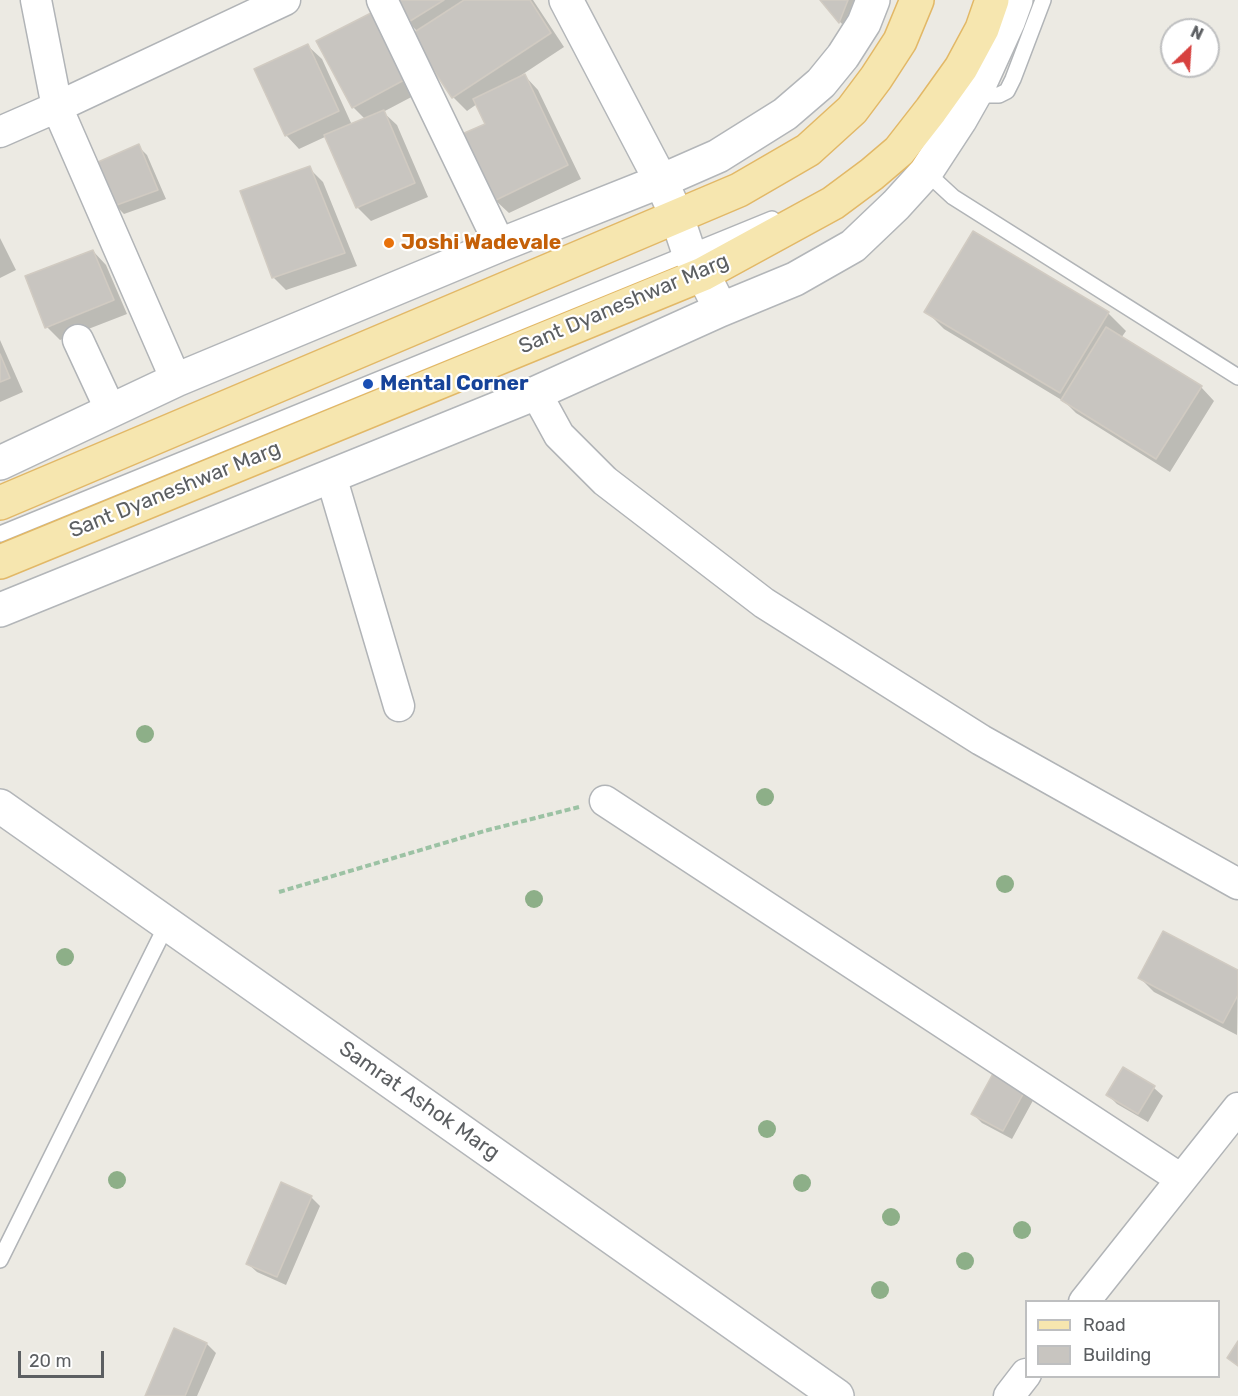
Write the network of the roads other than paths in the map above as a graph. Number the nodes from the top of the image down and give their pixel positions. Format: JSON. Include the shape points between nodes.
{"nodes":[{"id":1,"x":36,"y":0,"type":"edge"},
{"id":2,"x":285,"y":0,"type":"edge"},
{"id":3,"x":382,"y":0,"type":"edge"},
{"id":4,"x":566,"y":0,"type":"edge"},
{"id":5,"x":873,"y":0,"type":"edge"},
{"id":6,"x":917,"y":0,"type":"edge"},
{"id":7,"x":982,"y":0,"type":"edge"},
{"id":8,"x":992,"y":0,"type":"edge"},
{"id":9,"x":1016,"y":0,"type":"edge"},
{"id":10,"x":1043,"y":0,"type":"edge"},
{"id":11,"x":975,"y":95,"type":"junction"},
{"id":12,"x":57,"y":107,"type":"junction"},
{"id":13,"x":0,"y":132,"type":"edge"},
{"id":14,"x":926,"y":172,"type":"junction"},
{"id":15,"x":661,"y":181,"type":"junction"},
{"id":16,"x":677,"y":217,"type":"junction"},
{"id":17,"x":500,"y":245,"type":"junction"},
{"id":18,"x":696,"y":263,"type":"junction"},
{"id":19,"x":720,"y":310,"type":"junction"},
{"id":20,"x":78,"y":340,"type":"dead end"},
{"id":21,"x":1238,"y":377,"type":"edge"},
{"id":22,"x":176,"y":380,"type":"junction"},
{"id":23,"x":536,"y":393,"type":"junction"},
{"id":24,"x":111,"y":411,"type":"junction"},
{"id":25,"x":0,"y":463,"type":"edge"},
{"id":26,"x":332,"y":476,"type":"junction"},
{"id":27,"x":0,"y":503,"type":"edge"},
{"id":28,"x":0,"y":534,"type":"edge"},
{"id":29,"x":0,"y":562,"type":"edge"},
{"id":30,"x":0,"y":610,"type":"edge"},
{"id":31,"x":399,"y":706,"type":"dead end"},
{"id":32,"x":605,"y":801,"type":"road end"},
{"id":33,"x":0,"y":806,"type":"edge"},
{"id":34,"x":1238,"y":884,"type":"edge"},
{"id":35,"x":167,"y":924,"type":"junction"},
{"id":36,"x":1234,"y":1122,"type":"edge"},
{"id":37,"x":1181,"y":1179,"type":"junction"},
{"id":38,"x":0,"y":1260,"type":"edge"},
{"id":39,"x":1086,"y":1300,"type":"edge"},
{"id":40,"x":1025,"y":1375,"type":"edge"},
{"id":41,"x":837,"y":1396,"type":"edge"},
{"id":42,"x":1009,"y":1396,"type":"edge"}],
"edges":[{"from":1,"to":12,"type":"street"},
{"from":2,"to":12,"type":"street"},
{"from":3,"to":17,"type":"street"},
{"from":4,"to":15,"type":"street"},
{"from":5,"to":15,"type":"street","via":[[843,56],[821,83],[785,114],[718,156]]},
{"from":6,"to":16,"type":"main road","via":[[900,41],[876,78],[852,110],[808,150],[739,190]]},
{"from":7,"to":18,"type":"lane","via":[[965,39],[884,151],[817,197],[759,225]]},
{"from":8,"to":18,"type":"main road","name":"Sant Dyaneshwar Marg","via":[[961,68],[899,151],[833,203]]},
{"from":9,"to":11,"type":"street"},
{"from":10,"to":11,"type":"lane","via":[[1007,91]]},
{"from":11,"to":14,"type":"street"},
{"from":12,"to":13,"type":"street"},
{"from":12,"to":22,"type":"street"},
{"from":14,"to":19,"type":"street","via":[[897,206],[853,246],[795,279]]},
{"from":14,"to":21,"type":"lane","via":[[953,196]]},
{"from":15,"to":16,"type":"street"},
{"from":15,"to":17,"type":"street"},
{"from":16,"to":18,"type":"street"},
{"from":16,"to":27,"type":"main road"},
{"from":17,"to":22,"type":"street"},
{"from":18,"to":19,"type":"street"},
{"from":18,"to":28,"type":"lane"},
{"from":18,"to":29,"type":"main road","name":"Sant Dyaneshwar Marg"},
{"from":19,"to":23,"type":"street"},
{"from":20,"to":24,"type":"street"},
{"from":22,"to":24,"type":"street"},
{"from":23,"to":26,"type":"street"},
{"from":23,"to":34,"type":"street","via":[[559,435],[605,481],[764,603],[981,740]]},
{"from":24,"to":25,"type":"street"},
{"from":26,"to":30,"type":"street"},
{"from":26,"to":31,"type":"street"},
{"from":32,"to":37,"type":"street"},
{"from":33,"to":35,"type":"street","name":"Samrat Ashok Marg"},
{"from":35,"to":38,"type":"lane"},
{"from":35,"to":41,"type":"street","name":"Samrat Ashok Marg"},
{"from":36,"to":37,"type":"street"},
{"from":37,"to":39,"type":"street"},
{"from":40,"to":42,"type":"street"}]}
